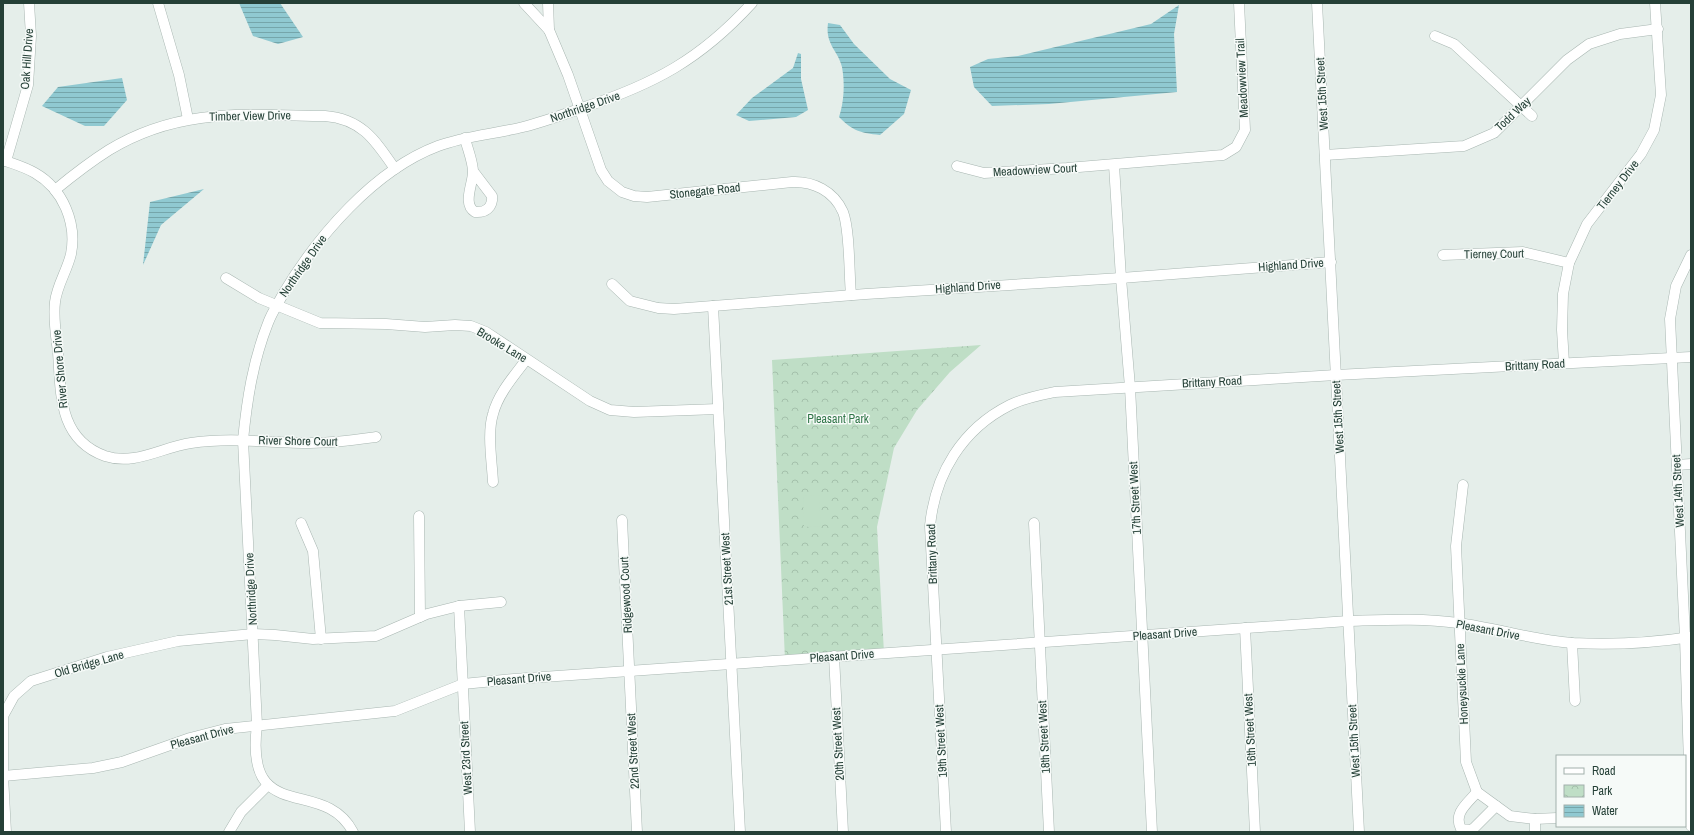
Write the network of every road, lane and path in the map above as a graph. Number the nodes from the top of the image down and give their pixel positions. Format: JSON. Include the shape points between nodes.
{"nodes":[{"id":1,"x":29,"y":3,"type":"edge"},
{"id":2,"x":158,"y":3,"type":"edge"},
{"id":3,"x":524,"y":3,"type":"edge"},
{"id":4,"x":548,"y":3,"type":"edge"},
{"id":5,"x":752,"y":3,"type":"edge"},
{"id":6,"x":1239,"y":3,"type":"edge"},
{"id":7,"x":1318,"y":3,"type":"edge"},
{"id":8,"x":1655,"y":3,"type":"edge"},
{"id":9,"x":1658,"y":29,"type":"junction"},
{"id":10,"x":549,"y":30,"type":"junction"},
{"id":11,"x":1435,"y":36,"type":"dead end"},
{"id":12,"x":1522,"y":106,"type":"junction"},
{"id":13,"x":579,"y":109,"type":"junction"},
{"id":14,"x":1532,"y":116,"type":"dead end"},
{"id":15,"x":188,"y":119,"type":"junction"},
{"id":16,"x":465,"y":138,"type":"junction"},
{"id":17,"x":1325,"y":155,"type":"junction"},
{"id":18,"x":4,"y":160,"type":"edge"},
{"id":19,"x":1114,"y":165,"type":"junction"},
{"id":20,"x":957,"y":166,"type":"dead end"},
{"id":21,"x":395,"y":169,"type":"junction"},
{"id":22,"x":473,"y":171,"type":"dead end"},
{"id":23,"x":55,"y":190,"type":"junction"},
{"id":24,"x":1443,"y":255,"type":"dead end"},
{"id":25,"x":1691,"y":255,"type":"edge"},
{"id":26,"x":1331,"y":262,"type":"junction"},
{"id":27,"x":1569,"y":262,"type":"junction"},
{"id":28,"x":226,"y":278,"type":"dead end"},
{"id":29,"x":1120,"y":278,"type":"junction"},
{"id":30,"x":612,"y":284,"type":"dead end"},
{"id":31,"x":850,"y":295,"type":"junction"},
{"id":32,"x":276,"y":305,"type":"junction"},
{"id":33,"x":713,"y":306,"type":"junction"},
{"id":34,"x":1691,"y":357,"type":"edge"},
{"id":35,"x":1671,"y":358,"type":"junction"},
{"id":36,"x":526,"y":360,"type":"junction"},
{"id":37,"x":1564,"y":363,"type":"junction"},
{"id":38,"x":1336,"y":374,"type":"junction"},
{"id":39,"x":1130,"y":387,"type":"junction"},
{"id":40,"x":718,"y":409,"type":"junction"},
{"id":41,"x":376,"y":436,"type":"dead end"},
{"id":42,"x":243,"y":440,"type":"junction"},
{"id":43,"x":1691,"y":464,"type":"edge"},
{"id":44,"x":1677,"y":465,"type":"junction"},
{"id":45,"x":493,"y":482,"type":"dead end"},
{"id":46,"x":1463,"y":485,"type":"dead end"},
{"id":47,"x":419,"y":516,"type":"dead end"},
{"id":48,"x":622,"y":520,"type":"dead end"},
{"id":49,"x":1034,"y":523,"type":"dead end"},
{"id":50,"x":301,"y":524,"type":"dead end"},
{"id":51,"x":502,"y":602,"type":"dead end"},
{"id":52,"x":459,"y":606,"type":"junction"},
{"id":53,"x":420,"y":617,"type":"junction"},
{"id":54,"x":1348,"y":621,"type":"junction"},
{"id":55,"x":1458,"y":623,"type":"junction"},
{"id":56,"x":1245,"y":628,"type":"junction"},
{"id":57,"x":253,"y":634,"type":"junction"},
{"id":58,"x":1142,"y":635,"type":"junction"},
{"id":59,"x":1688,"y":638,"type":"edge"},
{"id":60,"x":321,"y":639,"type":"junction"},
{"id":61,"x":1039,"y":642,"type":"junction"},
{"id":62,"x":1572,"y":643,"type":"junction"},
{"id":63,"x":937,"y":649,"type":"junction"},
{"id":64,"x":834,"y":656,"type":"junction"},
{"id":65,"x":732,"y":663,"type":"junction"},
{"id":66,"x":629,"y":670,"type":"junction"},
{"id":67,"x":462,"y":684,"type":"junction"},
{"id":68,"x":1575,"y":701,"type":"dead end"},
{"id":69,"x":257,"y":725,"type":"junction"},
{"id":70,"x":3,"y":776,"type":"edge"},
{"id":71,"x":268,"y":785,"type":"junction"},
{"id":72,"x":1477,"y":792,"type":"junction"},
{"id":73,"x":1496,"y":806,"type":"junction"},
{"id":74,"x":1689,"y":811,"type":"edge"},
{"id":75,"x":1556,"y":818,"type":"edge"},
{"id":76,"x":1535,"y":819,"type":"junction"},
{"id":77,"x":1691,"y":826,"type":"edge"},
{"id":78,"x":6,"y":832,"type":"edge"},
{"id":79,"x":229,"y":832,"type":"edge"},
{"id":80,"x":353,"y":832,"type":"edge"},
{"id":81,"x":470,"y":832,"type":"edge"},
{"id":82,"x":637,"y":832,"type":"edge"},
{"id":83,"x":740,"y":832,"type":"edge"},
{"id":84,"x":843,"y":832,"type":"edge"},
{"id":85,"x":946,"y":832,"type":"edge"},
{"id":86,"x":1049,"y":832,"type":"edge"},
{"id":87,"x":1152,"y":832,"type":"edge"},
{"id":88,"x":1255,"y":832,"type":"edge"},
{"id":89,"x":1359,"y":832,"type":"edge"},
{"id":90,"x":1535,"y":832,"type":"edge"}],
"edges":[{"from":1,"to":18,"type":"street","name":"Oak Hill Drive","via":[[28,85]]},
{"from":2,"to":15,"type":"street","via":[[179,75]]},
{"from":3,"to":10,"type":"street"},
{"from":4,"to":10,"type":"street"},
{"from":5,"to":13,"type":"street","name":"Northridge Drive","via":[[716,39],[679,66],[638,88]]},
{"from":6,"to":19,"type":"street","name":"Meadowview Trail","via":[[1244,130],[1236,147],[1223,155]]},
{"from":7,"to":17,"type":"street","name":"West 15th Street"},
{"from":8,"to":9,"type":"street","name":"Tierney Drive"},
{"from":9,"to":12,"type":"street","name":"Todd Way","via":[[1620,34],[1590,44],[1567,60]]},
{"from":9,"to":27,"type":"street","name":"Tierney Drive","via":[[1661,95],[1654,130],[1641,154],[1587,224]]},
{"from":10,"to":13,"type":"street","name":"Stonegate Road","via":[[566,69]]},
{"from":11,"to":12,"type":"street","via":[[1454,44]]},
{"from":12,"to":14,"type":"street"},
{"from":12,"to":17,"type":"street","name":"Todd Way","via":[[1494,133],[1464,146]]},
{"from":13,"to":16,"type":"street","name":"Northridge Drive","via":[[525,126]]},
{"from":13,"to":31,"type":"street","name":"Stonegate Road","via":[[600,170],[608,181],[622,192],[634,196],[647,197],[792,182],[806,182],[824,190],[840,206],[845,219]]},
{"from":15,"to":21,"type":"street","name":"Timber View Drive","via":[[234,114],[341,118],[369,133]]},
{"from":15,"to":23,"type":"street","name":"Timber View Drive","via":[[162,126],[123,142],[98,157]]},
{"from":16,"to":21,"type":"street","name":"Northridge Drive","via":[[429,150]]},
{"from":16,"to":22,"type":"street"},
{"from":17,"to":26,"type":"street","name":"West 15th Street"},
{"from":18,"to":23,"type":"street","name":"River Shore Drive","via":[[34,172]]},
{"from":19,"to":20,"type":"street","name":"Meadowview Court","via":[[984,172]]},
{"from":19,"to":29,"type":"street","name":"17th Street West"},
{"from":21,"to":32,"type":"street","name":"Northridge Drive","via":[[375,184],[328,231],[306,258]]},
{"from":23,"to":42,"type":"street","name":"River Shore Drive","via":[[67,210],[72,231],[71,254],[57,289],[55,315],[62,406],[75,434],[92,449],[120,459],[143,457],[166,448],[191,443]]},
{"from":24,"to":27,"type":"street","name":"Tierney Court","via":[[1523,252]]},
{"from":25,"to":35,"type":"street","name":"West 14th Street","via":[[1676,286],[1670,319]]},
{"from":26,"to":29,"type":"street","name":"Highland Drive"},
{"from":26,"to":38,"type":"street","name":"West 15th Street"},
{"from":27,"to":37,"type":"street","name":"Tierney Drive","via":[[1563,294]]},
{"from":28,"to":32,"type":"street","name":"Brooke Lane"},
{"from":29,"to":31,"type":"street","name":"Highland Drive"},
{"from":29,"to":39,"type":"street","name":"17th Street West"},
{"from":30,"to":33,"type":"street","name":"Highland Drive","via":[[630,302],[643,306],[674,309]]},
{"from":31,"to":33,"type":"street","name":"Highland Drive"},
{"from":32,"to":36,"type":"street","name":"Brooke Lane","via":[[320,323],[419,327],[471,326],[486,332]]},
{"from":32,"to":42,"type":"street","name":"Northridge Drive","via":[[261,342],[251,378]]},
{"from":33,"to":40,"type":"street","name":"21st Street West"},
{"from":34,"to":35,"type":"street","name":"Brittany Road"},
{"from":35,"to":37,"type":"street","name":"Brittany Road"},
{"from":35,"to":44,"type":"street","name":"West 14th Street"},
{"from":36,"to":40,"type":"street","name":"Brooke Lane","via":[[590,401],[610,410],[634,412]]},
{"from":36,"to":45,"type":"street","via":[[492,414],[490,428]]},
{"from":37,"to":38,"type":"street","name":"Brittany Road"},
{"from":38,"to":39,"type":"street","name":"Brittany Road"},
{"from":38,"to":54,"type":"street","name":"West 15th Street"},
{"from":39,"to":58,"type":"street","name":"17th Street West"},
{"from":39,"to":63,"type":"street","name":"Brittany Road","via":[[1055,392],[1011,404],[977,427],[953,455],[935,495],[930,526]]},
{"from":40,"to":65,"type":"street","name":"21st Street West"},
{"from":41,"to":42,"type":"street","name":"River Shore Court","via":[[325,443]]},
{"from":42,"to":57,"type":"street","name":"Northridge Drive"},
{"from":43,"to":44,"type":"street"},
{"from":44,"to":59,"type":"street","name":"West 14th Street"},
{"from":46,"to":55,"type":"street","name":"Honeysuckle Lane","via":[[1456,546]]},
{"from":47,"to":53,"type":"street"},
{"from":48,"to":66,"type":"street","name":"Ridgewood Court"},
{"from":49,"to":61,"type":"street","name":"18th Street West"},
{"from":50,"to":60,"type":"street","via":[[313,551]]},
{"from":51,"to":52,"type":"street","name":"Old Bridge Lane"},
{"from":52,"to":53,"type":"street","name":"Old Bridge Lane"},
{"from":52,"to":67,"type":"street","name":"West 23rd Street"},
{"from":53,"to":60,"type":"street","name":"Old Bridge Lane","via":[[376,636]]},
{"from":54,"to":55,"type":"street","name":"Pleasant Drive","via":[[1409,619]]},
{"from":54,"to":56,"type":"street","name":"Pleasant Drive"},
{"from":54,"to":89,"type":"street","name":"West 15th Street"},
{"from":55,"to":62,"type":"street","name":"Pleasant Drive"},
{"from":55,"to":72,"type":"street","name":"Honeysuckle Lane","via":[[1466,762]]},
{"from":56,"to":58,"type":"street","name":"Pleasant Drive"},
{"from":56,"to":88,"type":"street","name":"16th Street West"},
{"from":57,"to":60,"type":"street","name":"Old Bridge Lane"},
{"from":57,"to":69,"type":"street","name":"Northridge Drive"},
{"from":57,"to":70,"type":"street","name":"Old Bridge Lane","via":[[178,641],[107,657],[31,681],[14,696],[3,716]]},
{"from":58,"to":61,"type":"street","name":"Pleasant Drive"},
{"from":58,"to":87,"type":"street","name":"17th Street West"},
{"from":59,"to":62,"type":"street","name":"Pleasant Drive","via":[[1618,644]]},
{"from":59,"to":74,"type":"street","name":"West 14th Street"},
{"from":61,"to":63,"type":"street","name":"Pleasant Drive"},
{"from":61,"to":86,"type":"street","name":"18th Street West"},
{"from":62,"to":68,"type":"street"},
{"from":63,"to":64,"type":"street","name":"Pleasant Drive"},
{"from":63,"to":85,"type":"street","name":"19th Street West"},
{"from":64,"to":65,"type":"street","name":"Pleasant Drive"},
{"from":64,"to":84,"type":"street","name":"20th Street West"},
{"from":65,"to":66,"type":"street","name":"Pleasant Drive"},
{"from":65,"to":83,"type":"street","name":"21st Street West"},
{"from":66,"to":67,"type":"street","name":"Pleasant Drive"},
{"from":66,"to":82,"type":"street","name":"22nd Street West"},
{"from":67,"to":69,"type":"street","name":"Pleasant Drive","via":[[395,711]]},
{"from":67,"to":81,"type":"street","name":"West 23rd Street"},
{"from":69,"to":70,"type":"street","name":"Pleasant Drive","via":[[225,729],[190,738],[122,762],[93,768]]},
{"from":69,"to":71,"type":"street","name":"Northridge Drive","via":[[255,740],[258,767]]},
{"from":70,"to":78,"type":"street","name":"Old Bridge Lane"},
{"from":71,"to":79,"type":"street","via":[[241,812]]},
{"from":71,"to":80,"type":"street","via":[[281,794],[332,810]]},
{"from":72,"to":73,"type":"street"},
{"from":72,"to":73,"type":"street","via":[[1459,813],[1457,821],[1461,829],[1472,830]]},
{"from":73,"to":76,"type":"street","via":[[1510,816]]},
{"from":74,"to":77,"type":"street","name":"West 14th Street"},
{"from":75,"to":76,"type":"street"},
{"from":76,"to":90,"type":"street"}]}
